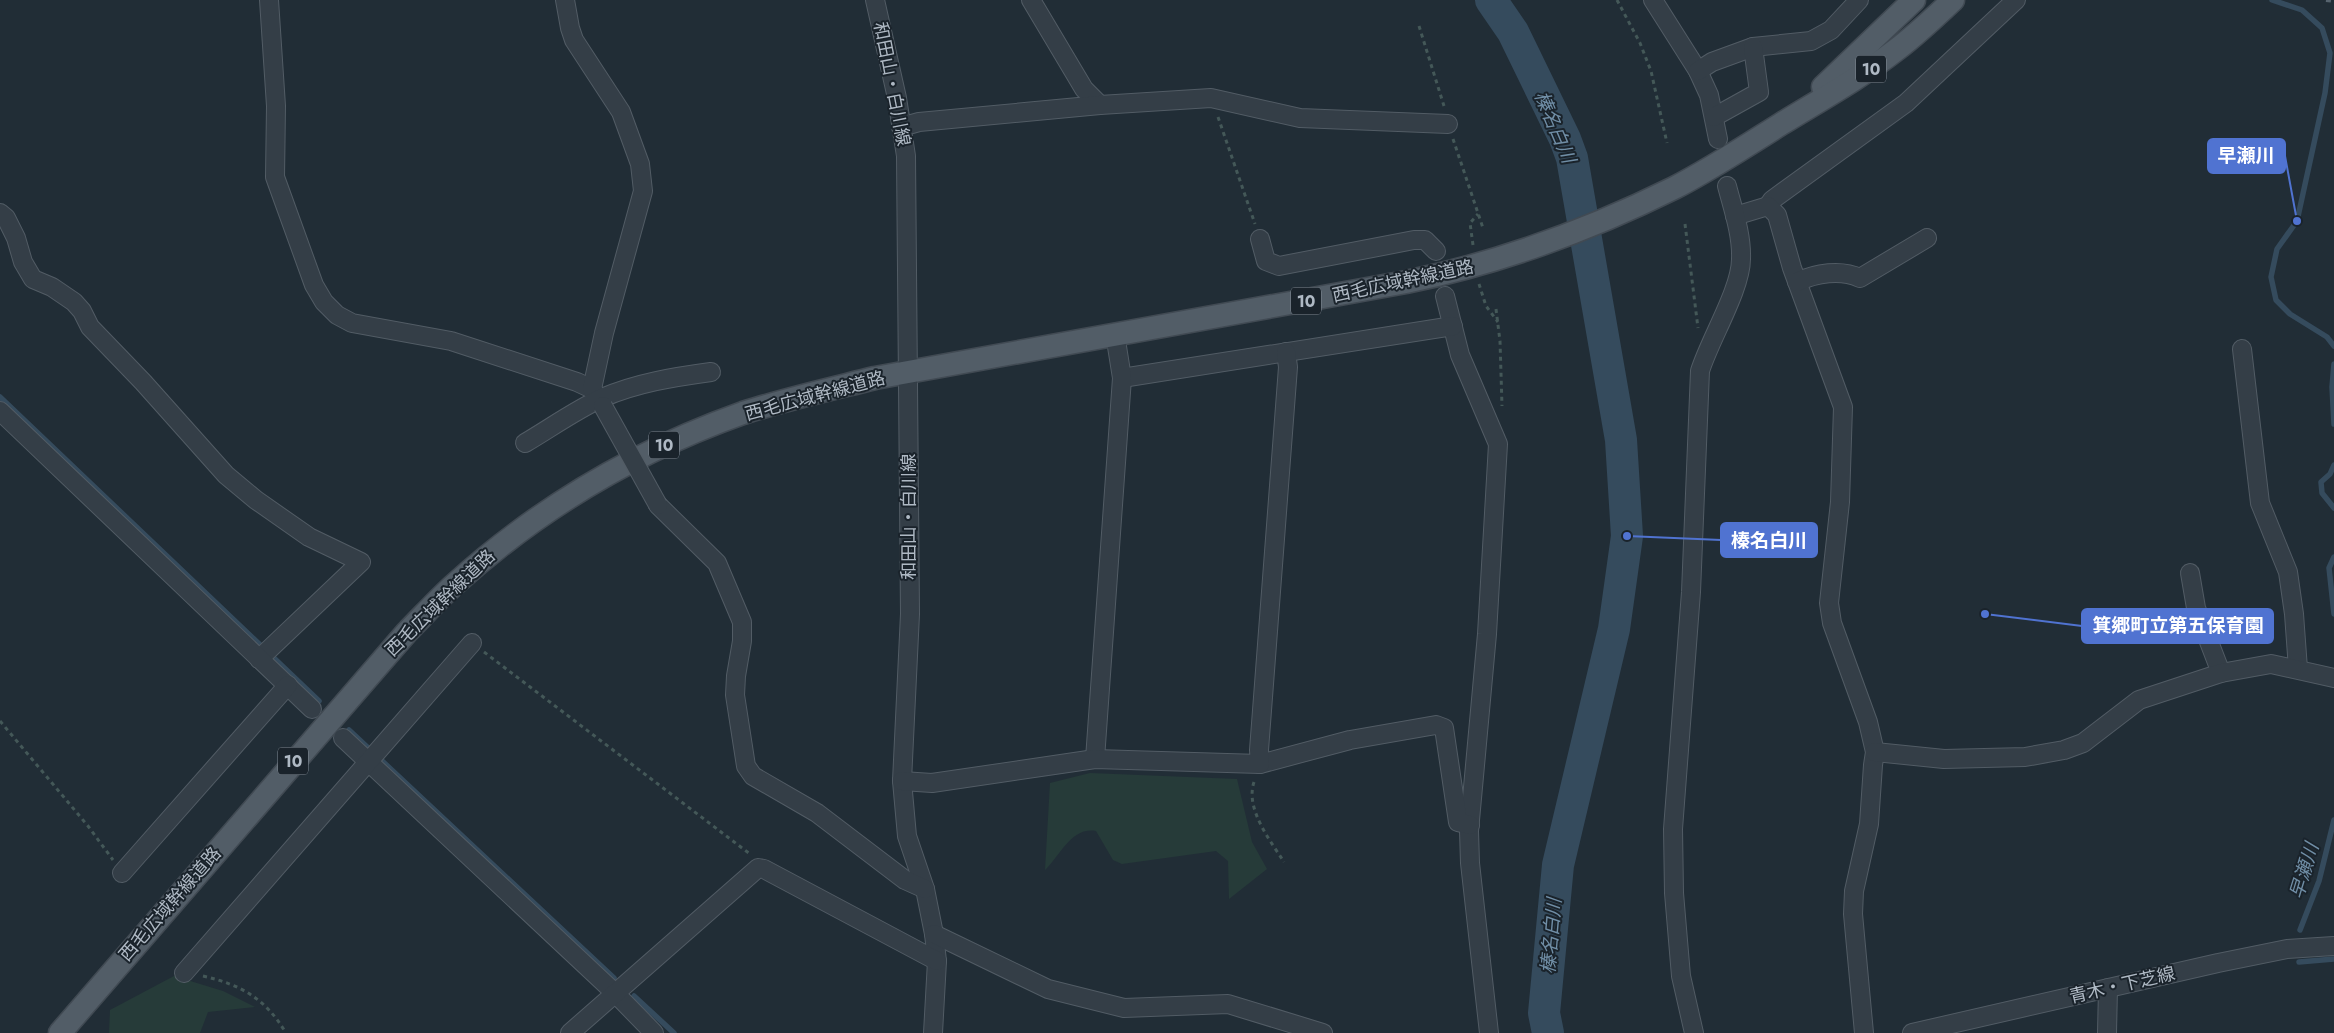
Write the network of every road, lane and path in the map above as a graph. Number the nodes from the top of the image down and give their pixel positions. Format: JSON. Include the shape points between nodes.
{"nodes":[{"id":1,"x":269,"y":0,"type":"edge"},
{"id":2,"x":565,"y":0,"type":"edge"},
{"id":3,"x":875,"y":0,"type":"edge"},
{"id":4,"x":1031,"y":0,"type":"edge"},
{"id":5,"x":1617,"y":0,"type":"edge"},
{"id":6,"x":1652,"y":0,"type":"edge"},
{"id":7,"x":1859,"y":0,"type":"edge"},
{"id":8,"x":1914,"y":0,"type":"edge"},
{"id":9,"x":1953,"y":0,"type":"edge"},
{"id":10,"x":2016,"y":0,"type":"edge"},
{"id":11,"x":1419,"y":26,"type":"dead end"},
{"id":12,"x":1754,"y":47,"type":"junction"},
{"id":13,"x":1698,"y":71,"type":"junction"},
{"id":14,"x":1211,"y":98,"type":"junction"},
{"id":15,"x":1100,"y":105,"type":"junction"},
{"id":16,"x":1714,"y":117,"type":"junction"},
{"id":17,"x":1448,"y":124,"type":"junction"},
{"id":18,"x":1779,"y":126,"type":"junction"},
{"id":19,"x":901,"y":127,"type":"junction"},
{"id":20,"x":1718,"y":139,"type":"dead end"},
{"id":21,"x":1667,"y":143,"type":"dead end"},
{"id":22,"x":1728,"y":186,"type":"dead end"},
{"id":23,"x":1768,"y":206,"type":"junction"},
{"id":24,"x":0,"y":213,"type":"edge"},
{"id":25,"x":1478,"y":214,"type":"junction"},
{"id":26,"x":1735,"y":216,"type":"junction"},
{"id":27,"x":1685,"y":224,"type":"dead end"},
{"id":28,"x":1483,"y":228,"type":"dead end"},
{"id":29,"x":1927,"y":238,"type":"dead end"},
{"id":30,"x":1260,"y":239,"type":"joint"},
{"id":31,"x":1473,"y":244,"type":"dead end"},
{"id":32,"x":1436,"y":251,"type":"dead end"},
{"id":33,"x":1797,"y":282,"type":"junction"},
{"id":34,"x":1480,"y":287,"type":"dead end"},
{"id":35,"x":1445,"y":296,"type":"dead end"},
{"id":36,"x":1496,"y":308,"type":"dead end"},
{"id":37,"x":1498,"y":323,"type":"junction"},
{"id":38,"x":1453,"y":326,"type":"junction"},
{"id":39,"x":1699,"y":332,"type":"dead end"},
{"id":40,"x":1115,"y":334,"type":"junction"},
{"id":41,"x":2242,"y":349,"type":"dead end"},
{"id":42,"x":1286,"y":352,"type":"junction"},
{"id":43,"x":711,"y":372,"type":"dead end"},
{"id":44,"x":906,"y":373,"type":"junction"},
{"id":45,"x":1122,"y":378,"type":"junction"},
{"id":46,"x":598,"y":398,"type":"junction"},
{"id":47,"x":0,"y":411,"type":"edge"},
{"id":48,"x":524,"y":443,"type":"dead end"},
{"id":49,"x":1498,"y":444,"type":"junction"},
{"id":50,"x":2190,"y":573,"type":"dead end"},
{"id":51,"x":472,"y":643,"type":"joint"},
{"id":52,"x":260,"y":659,"type":"junction"},
{"id":53,"x":2298,"y":669,"type":"junction"},
{"id":54,"x":2221,"y":673,"type":"junction"},
{"id":55,"x":2334,"y":678,"type":"edge"},
{"id":56,"x":288,"y":685,"type":"junction"},
{"id":57,"x":312,"y":709,"type":"dead end"},
{"id":58,"x":0,"y":721,"type":"edge"},
{"id":59,"x":343,"y":738,"type":"dead end"},
{"id":60,"x":1875,"y":752,"type":"junction"},
{"id":61,"x":1095,"y":759,"type":"junction"},
{"id":62,"x":368,"y":761,"type":"junction"},
{"id":63,"x":1260,"y":764,"type":"junction"},
{"id":64,"x":902,"y":780,"type":"junction"},
{"id":65,"x":1470,"y":825,"type":"junction"},
{"id":66,"x":1284,"y":862,"type":"dead end"},
{"id":67,"x":758,"y":868,"type":"junction"},
{"id":68,"x":122,"y":872,"type":"joint"},
{"id":69,"x":925,"y":889,"type":"junction"},
{"id":70,"x":934,"y":934,"type":"junction"},
{"id":71,"x":2334,"y":946,"type":"edge"},
{"id":72,"x":937,"y":961,"type":"junction"},
{"id":73,"x":184,"y":973,"type":"joint"},
{"id":74,"x":2108,"y":988,"type":"junction"},
{"id":75,"x":615,"y":992,"type":"junction"},
{"id":76,"x":60,"y":1033,"type":"edge"},
{"id":77,"x":286,"y":1033,"type":"edge"},
{"id":78,"x":570,"y":1033,"type":"edge"},
{"id":79,"x":654,"y":1033,"type":"edge"},
{"id":80,"x":933,"y":1033,"type":"edge"},
{"id":81,"x":1323,"y":1033,"type":"edge"},
{"id":82,"x":1489,"y":1033,"type":"edge"},
{"id":83,"x":1694,"y":1033,"type":"edge"},
{"id":84,"x":1864,"y":1033,"type":"edge"},
{"id":85,"x":1912,"y":1033,"type":"edge"},
{"id":86,"x":2107,"y":1033,"type":"edge"}],
"edges":[{"from":1,"to":46,"type":"street","via":[[276,106],[274,177],[314,285],[324,302],[337,315],[352,323],[451,341],[577,382]]},
{"from":2,"to":46,"type":"street","via":[[574,40],[621,112],[643,178],[643,191],[604,333]]},
{"from":3,"to":19,"type":"street","name":"和田山・白川線","via":[[898,98]]},
{"from":4,"to":15,"type":"street","via":[[1084,89]]},
{"from":5,"to":21,"type":"path","via":[[1640,43],[1650,71]]},
{"from":6,"to":13,"type":"street"},
{"from":7,"to":12,"type":"street","via":[[1831,30],[1811,41]]},
{"from":8,"to":18,"type":"main road","name":"西毛広域幹線道路","number":"10"},
{"from":9,"to":18,"type":"main road","name":"西毛広域幹線道路","number":"10","via":[[1898,49]]},
{"from":10,"to":23,"type":"street","via":[[1906,103]]},
{"from":11,"to":17,"type":"path"},
{"from":12,"to":13,"type":"street","via":[[1712,62]]},
{"from":12,"to":16,"type":"street","via":[[1759,92]]},
{"from":13,"to":16,"type":"street","via":[[1709,94]]},
{"from":14,"to":15,"type":"street"},
{"from":14,"to":17,"type":"street","via":[[1300,118]]},
{"from":14,"to":30,"type":"path"},
{"from":15,"to":19,"type":"street","via":[[918,122]]},
{"from":16,"to":20,"type":"street"},
{"from":17,"to":25,"type":"path"},
{"from":18,"to":40,"type":"main road","name":"西毛広域幹線道路","number":"10","via":[[1674,188],[1496,260],[1397,284]]},
{"from":19,"to":44,"type":"street","name":"和田山・白川線","via":[[906,156]]},
{"from":22,"to":26,"type":"street"},
{"from":23,"to":26,"type":"street"},
{"from":23,"to":33,"type":"street","via":[[1777,215]]},
{"from":24,"to":52,"type":"street","via":[[6,218],[33,279],[74,302],[90,327],[226,475],[309,537],[361,562]]},
{"from":25,"to":28,"type":"path"},
{"from":25,"to":31,"type":"path","via":[[1470,223]]},
{"from":26,"to":83,"type":"street","via":[[1741,259],[1736,284],[1700,371],[1690,592],[1674,810],[1674,893],[1681,976]]},
{"from":27,"to":39,"type":"path"},
{"from":29,"to":33,"type":"street","via":[[1860,278],[1843,272],[1807,277]]},
{"from":30,"to":32,"type":"street","via":[[1266,261],[1278,266],[1414,240],[1425,240]]},
{"from":33,"to":60,"type":"street","via":[[1843,407],[1840,502],[1829,603],[1832,623],[1868,722]]},
{"from":34,"to":37,"type":"path","via":[[1486,306]]},
{"from":35,"to":38,"type":"street"},
{"from":36,"to":37,"type":"path"},
{"from":37,"to":49,"type":"path","via":[[1503,397]]},
{"from":38,"to":42,"type":"street"},
{"from":38,"to":49,"type":"street","via":[[1460,355]]},
{"from":40,"to":44,"type":"main road","name":"西毛広域幹線道路","number":"10"},
{"from":40,"to":45,"type":"street"},
{"from":41,"to":53,"type":"street","via":[[2260,503],[2288,572]]},
{"from":42,"to":45,"type":"street"},
{"from":42,"to":63,"type":"street","via":[[1288,367],[1258,750]]},
{"from":43,"to":46,"type":"street","via":[[635,386]]},
{"from":44,"to":64,"type":"street","name":"和田山・白川線","via":[[910,614]]},
{"from":44,"to":76,"type":"main road","name":"西毛広域幹線道路","number":"10","via":[[753,410],[669,442],[562,501],[498,547],[454,584],[407,632]]},
{"from":45,"to":61,"type":"street"},
{"from":46,"to":48,"type":"street"},
{"from":46,"to":69,"type":"street","bridge":true,"via":[[658,505],[717,563],[742,622],[735,695],[746,766],[753,776],[817,813],[905,880]]},
{"from":47,"to":52,"type":"street"},
{"from":49,"to":65,"type":"street","via":[[1487,634]]},
{"from":50,"to":54,"type":"street","via":[[2196,608]]},
{"from":51,"to":62,"type":"street"},
{"from":51,"to":67,"type":"path","via":[[750,854]]},
{"from":52,"to":56,"type":"street"},
{"from":53,"to":54,"type":"street","via":[[2271,664]]},
{"from":53,"to":55,"type":"street"},
{"from":54,"to":60,"type":"street","via":[[2140,700],[2083,743],[2064,750],[2025,757],[1944,759]]},
{"from":56,"to":57,"type":"street"},
{"from":56,"to":68,"type":"street"},
{"from":58,"to":68,"type":"path"},
{"from":59,"to":62,"type":"street"},
{"from":60,"to":84,"type":"street","via":[[1869,824],[1852,914]]},
{"from":61,"to":63,"type":"street"},
{"from":61,"to":64,"type":"street","via":[[932,782]]},
{"from":62,"to":73,"type":"street"},
{"from":62,"to":75,"type":"street"},
{"from":63,"to":65,"type":"street","via":[[1350,740],[1436,725],[1444,728],[1458,822]]},
{"from":63,"to":66,"type":"path","via":[[1252,791],[1256,812]]},
{"from":64,"to":69,"type":"street","name":"和田山・白川線","via":[[907,836]]},
{"from":65,"to":82,"type":"street","via":[[1470,863]]},
{"from":67,"to":72,"type":"street"},
{"from":67,"to":75,"type":"street"},
{"from":69,"to":70,"type":"street","name":"和田山・白川線"},
{"from":70,"to":72,"type":"street","name":"和田山・白川線"},
{"from":70,"to":81,"type":"street","via":[[1048,989],[1114,1006],[1228,1004]]},
{"from":71,"to":74,"type":"street","name":"青木・下芝線","via":[[2278,951]]},
{"from":72,"to":80,"type":"street","name":"和田山・白川線"},
{"from":73,"to":77,"type":"path","via":[[231,983],[266,1007]]},
{"from":74,"to":85,"type":"street","name":"青木・下芝線"},
{"from":74,"to":86,"type":"street"},
{"from":75,"to":78,"type":"street"},
{"from":75,"to":79,"type":"street"}]}
